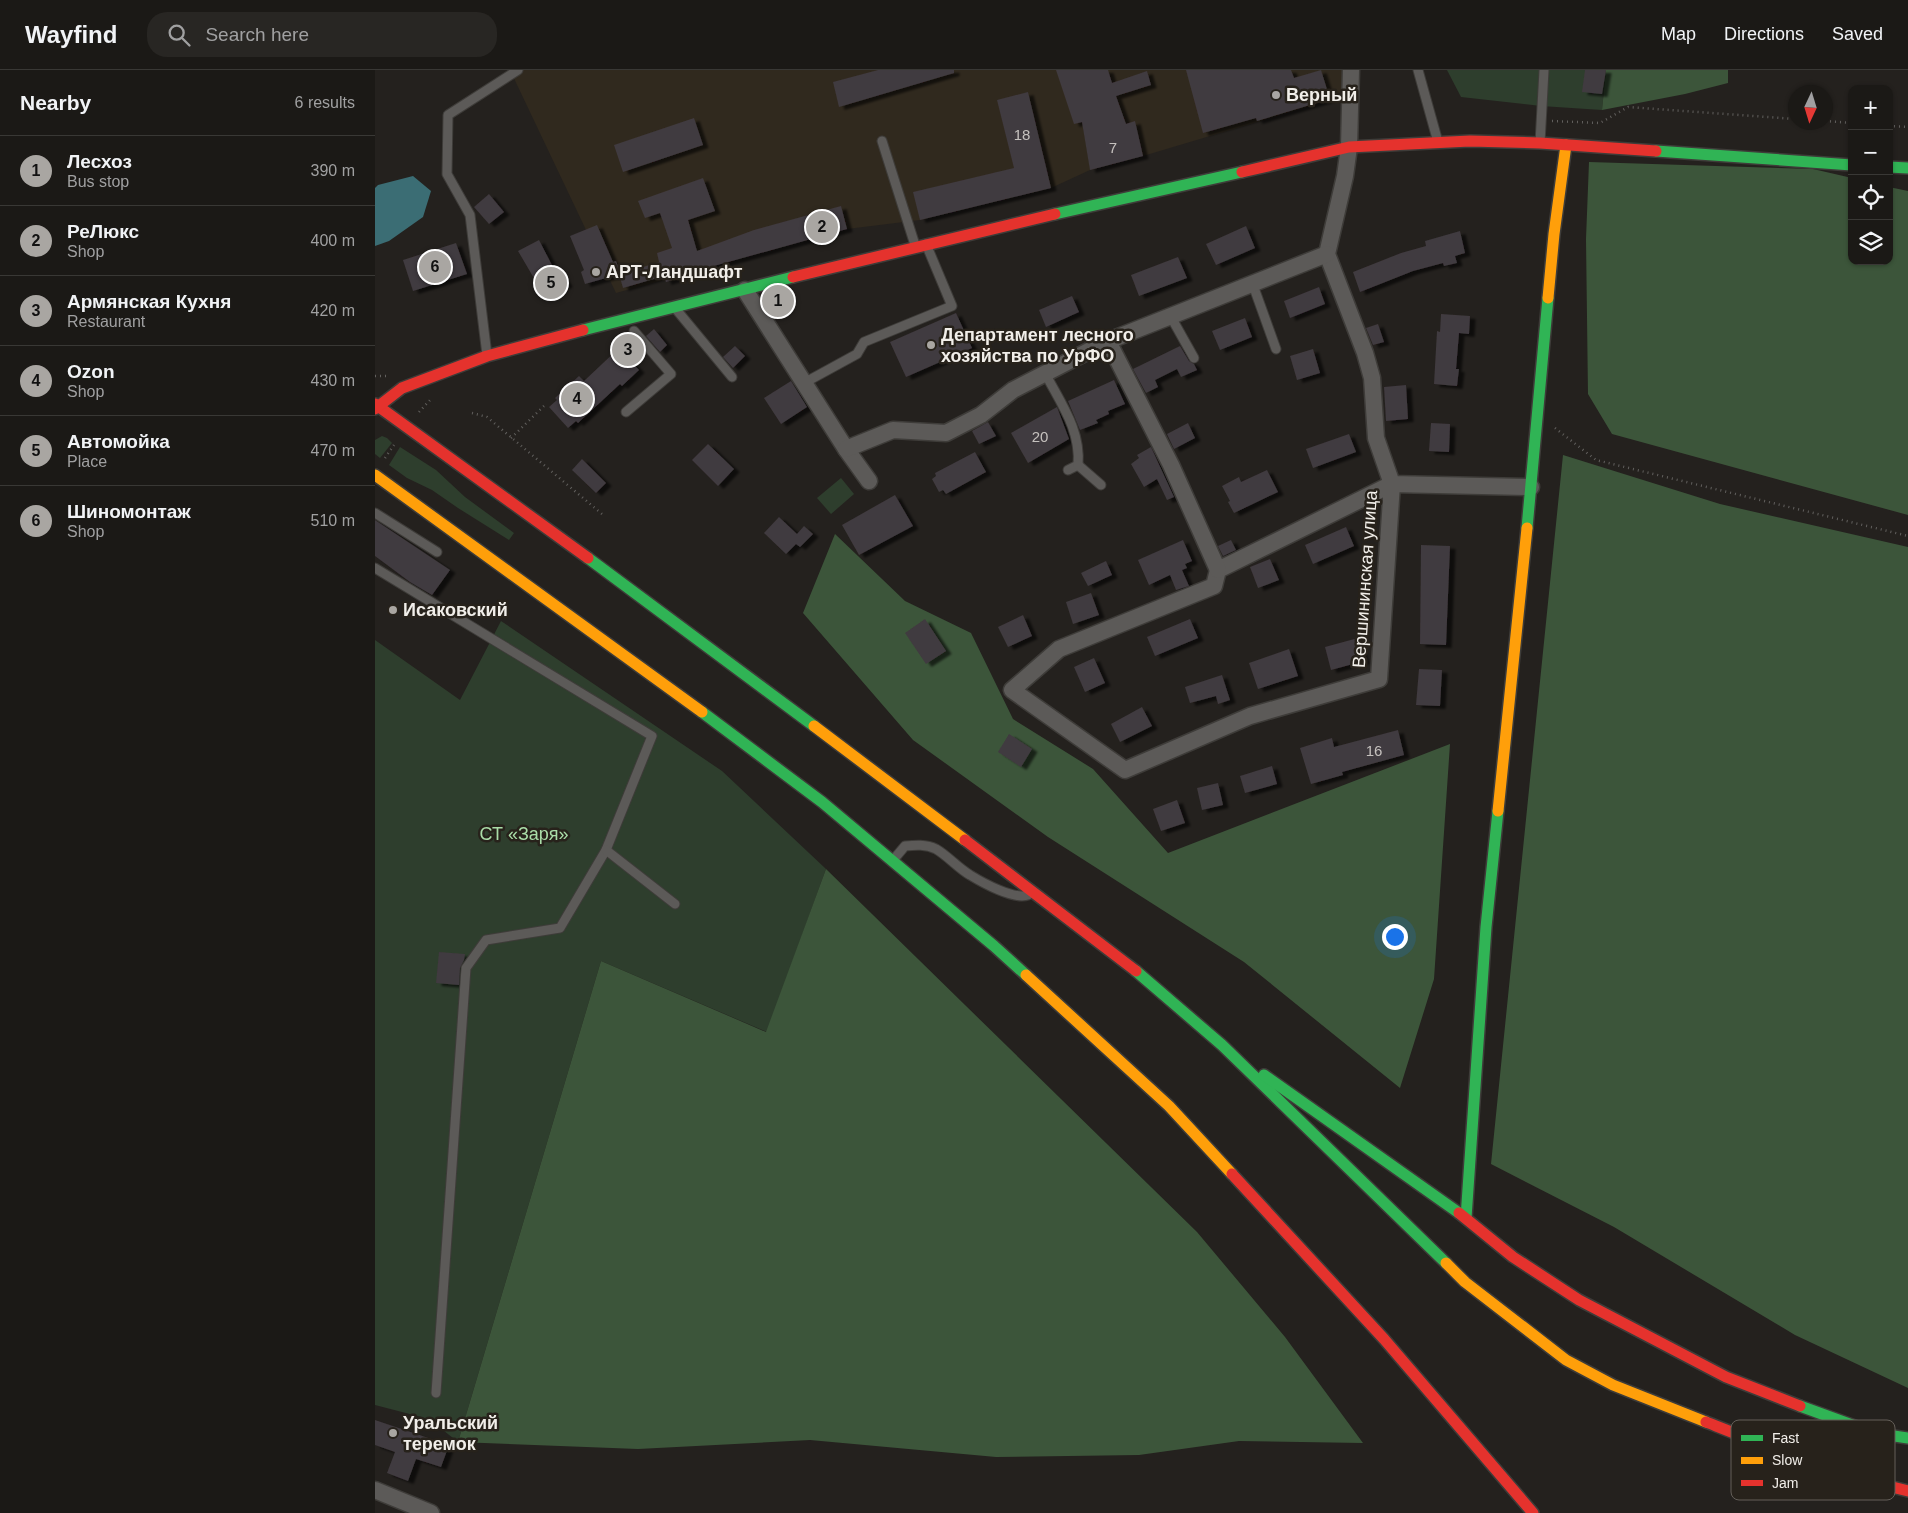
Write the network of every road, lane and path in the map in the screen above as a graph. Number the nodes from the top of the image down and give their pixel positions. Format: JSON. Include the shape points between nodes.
{"nodes":[{"id":1,"x":519,"y":70,"type":"edge"},
{"id":2,"x":1351,"y":70,"type":"edge"},
{"id":3,"x":1418,"y":70,"type":"edge"},
{"id":4,"x":1544,"y":70,"type":"edge"},
{"id":5,"x":1788,"y":118,"type":"edge"},
{"id":6,"x":1540,"y":120,"type":"junction"},
{"id":7,"x":1833,"y":122,"type":"edge"},
{"id":8,"x":1848,"y":123,"type":"edge"},
{"id":9,"x":1893,"y":126,"type":"edge"},
{"id":10,"x":1908,"y":127,"type":"edge"},
{"id":11,"x":882,"y":141,"type":"dead end"},
{"id":12,"x":1438,"y":142,"type":"junction"},
{"id":13,"x":1539,"y":143,"type":"junction"},
{"id":14,"x":1566,"y":145,"type":"junction"},
{"id":15,"x":1349,"y":147,"type":"junction"},
{"id":16,"x":1848,"y":165,"type":"edge"},
{"id":17,"x":1893,"y":167,"type":"edge"},
{"id":18,"x":1908,"y":168,"type":"edge"},
{"id":19,"x":920,"y":245,"type":"junction"},
{"id":20,"x":1327,"y":254,"type":"junction"},
{"id":21,"x":1253,"y":285,"type":"junction"},
{"id":22,"x":745,"y":290,"type":"junction"},
{"id":23,"x":673,"y":306,"type":"junction"},
{"id":24,"x":1171,"y":317,"type":"junction"},
{"id":25,"x":634,"y":331,"type":"dead end"},
{"id":26,"x":1108,"y":341,"type":"junction"},
{"id":27,"x":1277,"y":349,"type":"dead end"},
{"id":28,"x":487,"y":356,"type":"junction"},
{"id":29,"x":1194,"y":358,"type":"dead end"},
{"id":30,"x":1045,"y":373,"type":"junction"},
{"id":31,"x":732,"y":377,"type":"dead end"},
{"id":32,"x":804,"y":383,"type":"junction"},
{"id":33,"x":433,"y":396,"type":"dead end"},
{"id":34,"x":376,"y":406,"type":"edge"},
{"id":35,"x":544,"y":406,"type":"dead end"},
{"id":36,"x":626,"y":412,"type":"dead end"},
{"id":37,"x":472,"y":413,"type":"dead end"},
{"id":38,"x":416,"y":415,"type":"dead end"},
{"id":39,"x":1538,"y":415,"type":"junction"},
{"id":40,"x":511,"y":438,"type":"junction"},
{"id":41,"x":394,"y":445,"type":"dead end"},
{"id":42,"x":846,"y":449,"type":"junction"},
{"id":43,"x":385,"y":458,"type":"dead end"},
{"id":44,"x":1078,"y":465,"type":"junction"},
{"id":45,"x":1068,"y":470,"type":"dead end"},
{"id":46,"x":375,"y":475,"type":"edge"},
{"id":47,"x":869,"y":481,"type":"dead end"},
{"id":48,"x":1392,"y":484,"type":"junction"},
{"id":49,"x":1101,"y":485,"type":"dead end"},
{"id":50,"x":1531,"y":486,"type":"junction"},
{"id":51,"x":375,"y":513,"type":"edge"},
{"id":52,"x":603,"y":514,"type":"dead end"},
{"id":53,"x":1908,"y":536,"type":"edge"},
{"id":54,"x":437,"y":552,"type":"dead end"},
{"id":55,"x":375,"y":568,"type":"edge"},
{"id":56,"x":1218,"y":570,"type":"junction"},
{"id":57,"x":605,"y":850,"type":"junction"},
{"id":58,"x":893,"y":861,"type":"junction"},
{"id":59,"x":1036,"y":893,"type":"junction"},
{"id":60,"x":675,"y":904,"type":"dead end"},
{"id":61,"x":1222,"y":1045,"type":"junction"},
{"id":62,"x":1466,"y":1218,"type":"junction"},
{"id":63,"x":436,"y":1394,"type":"dead end"},
{"id":64,"x":1838,"y":1420,"type":"edge"},
{"id":65,"x":1731,"y":1432,"type":"edge"},
{"id":66,"x":1895,"y":1436,"type":"edge"},
{"id":67,"x":1908,"y":1438,"type":"edge"},
{"id":68,"x":1895,"y":1488,"type":"edge"},
{"id":69,"x":375,"y":1490,"type":"edge"},
{"id":70,"x":1908,"y":1491,"type":"edge"},
{"id":71,"x":431,"y":1513,"type":"edge"},
{"id":72,"x":1533,"y":1513,"type":"edge"}],
"edges":[{"from":1,"to":28,"type":"lane","via":[[448,115],[447,174],[471,215]]},
{"from":2,"to":15,"type":"street"},
{"from":3,"to":12,"type":"lane"},
{"from":4,"to":6,"type":"lane"},
{"from":5,"to":6,"type":"path","via":[[1628,107],[1600,123]]},
{"from":6,"to":13,"type":"lane"},
{"from":7,"to":8,"type":"path"},
{"from":9,"to":10,"type":"path"},
{"from":11,"to":19,"type":"lane"},
{"from":12,"to":13,"type":"main road"},
{"from":12,"to":15,"type":"main road"},
{"from":13,"to":14,"type":"main road"},
{"from":14,"to":16,"type":"main road"},
{"from":14,"to":39,"type":"main road","via":[[1554,234]]},
{"from":15,"to":19,"type":"main road"},
{"from":15,"to":20,"type":"street"},
{"from":17,"to":18,"type":"main road"},
{"from":19,"to":22,"type":"main road"},
{"from":19,"to":32,"type":"lane","via":[[951,306],[863,342],[857,354]]},
{"from":20,"to":21,"type":"street"},
{"from":20,"to":48,"type":"street","name":"Вершининская улица","via":[[1365,353],[1372,378],[1376,438]]},
{"from":21,"to":24,"type":"street"},
{"from":21,"to":27,"type":"lane"},
{"from":22,"to":23,"type":"main road"},
{"from":22,"to":32,"type":"street"},
{"from":23,"to":28,"type":"main road"},
{"from":23,"to":31,"type":"lane"},
{"from":24,"to":26,"type":"street"},
{"from":24,"to":29,"type":"lane"},
{"from":25,"to":36,"type":"lane","via":[[671,374]]},
{"from":26,"to":30,"type":"street"},
{"from":26,"to":56,"type":"street","via":[[1171,466]]},
{"from":28,"to":34,"type":"main road","via":[[402,388]]},
{"from":30,"to":42,"type":"street","via":[[946,434],[893,430]]},
{"from":30,"to":44,"type":"lane","via":[[1076,432]]},
{"from":32,"to":42,"type":"street"},
{"from":33,"to":38,"type":"path"},
{"from":34,"to":59,"type":"main road","via":[[638,594]]},
{"from":35,"to":40,"type":"path"},
{"from":37,"to":40,"type":"path","via":[[487,417]]},
{"from":39,"to":50,"type":"main road"},
{"from":39,"to":53,"type":"path","via":[[1596,460]]},
{"from":40,"to":52,"type":"path"},
{"from":41,"to":43,"type":"path"},
{"from":42,"to":47,"type":"street"},
{"from":44,"to":45,"type":"lane"},
{"from":44,"to":49,"type":"lane"},
{"from":46,"to":58,"type":"main road","via":[[747,744]]},
{"from":48,"to":50,"type":"street"},
{"from":48,"to":56,"type":"street"},
{"from":48,"to":56,"type":"street","name":"Вершининская улица","via":[[1379,679],[1250,716],[1125,770],[1012,690],[1059,649],[1214,586]]},
{"from":50,"to":62,"type":"main road","via":[[1486,927]]},
{"from":51,"to":54,"type":"lane"},
{"from":55,"to":57,"type":"lane","via":[[652,736]]},
{"from":57,"to":60,"type":"lane"},
{"from":57,"to":63,"type":"lane","via":[[561,928],[486,940],[466,968]]},
{"from":58,"to":59,"type":"lane","via":[[905,846],[918,844],[935,849],[971,876],[1008,893],[1024,897]]},
{"from":58,"to":72,"type":"main road","via":[[994,946],[1169,1106],[1384,1339]]},
{"from":59,"to":61,"type":"main road","via":[[1127,964]]},
{"from":61,"to":62,"type":"main road"},
{"from":61,"to":65,"type":"main road","via":[[1465,1282],[1528,1332],[1566,1360],[1613,1385]]},
{"from":62,"to":64,"type":"main road","via":[[1513,1257],[1579,1300],[1726,1377]]},
{"from":66,"to":67,"type":"main road"},
{"from":68,"to":70,"type":"main road"},
{"from":69,"to":71,"type":"street"}]}
